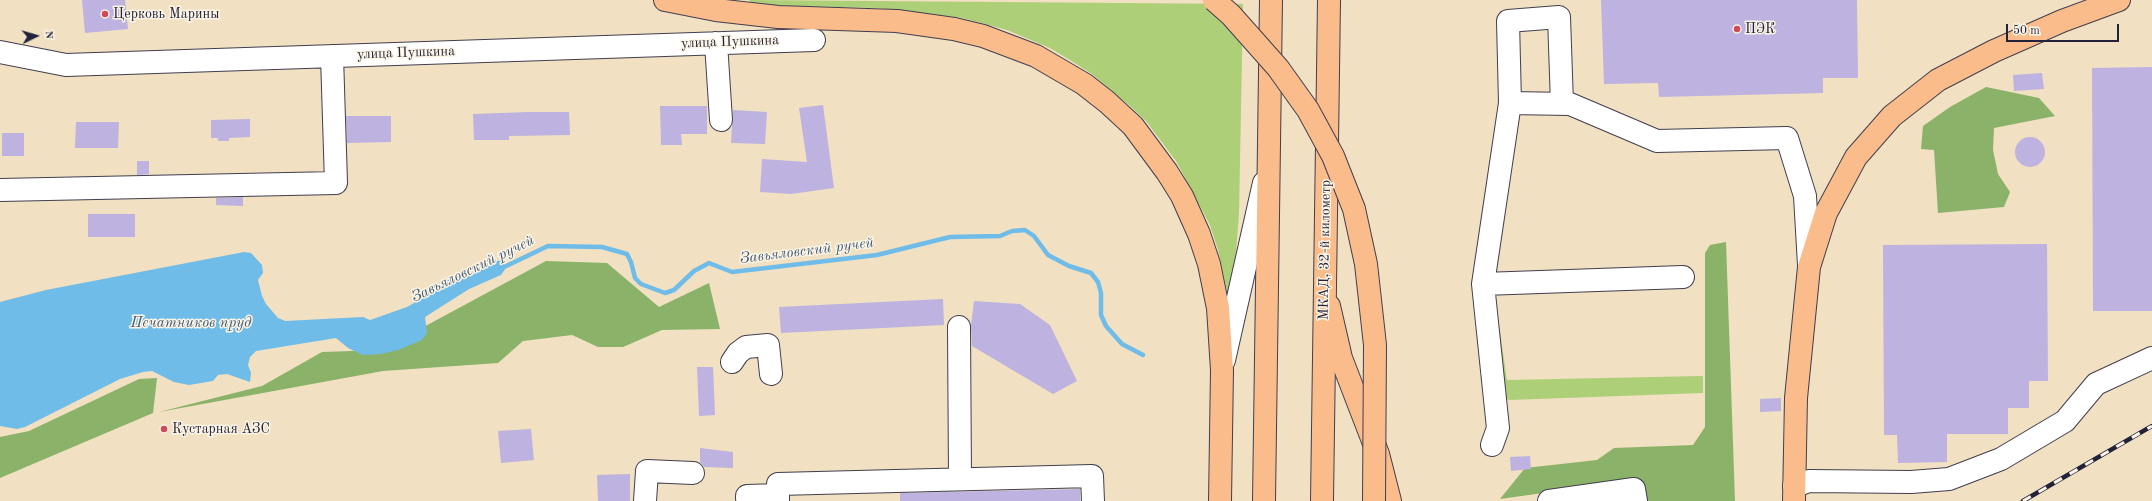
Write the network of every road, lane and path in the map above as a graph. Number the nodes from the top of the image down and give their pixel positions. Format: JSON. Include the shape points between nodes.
{"nodes":[{"id":1,"x":665,"y":0,"type":"edge"},
{"id":2,"x":1214,"y":0,"type":"edge"},
{"id":3,"x":1271,"y":0,"type":"edge"},
{"id":4,"x":1329,"y":0,"type":"edge"},
{"id":5,"x":2119,"y":0,"type":"edge"},
{"id":6,"x":814,"y":40,"type":"dead end"},
{"id":7,"x":716,"y":43,"type":"junction"},
{"id":8,"x":0,"y":52,"type":"edge"},
{"id":9,"x":332,"y":56,"type":"junction"},
{"id":10,"x":1510,"y":103,"type":"junction"},
{"id":11,"x":1562,"y":104,"type":"junction"},
{"id":12,"x":721,"y":120,"type":"dead end"},
{"id":13,"x":1270,"y":154,"type":"junction"},
{"id":14,"x":0,"y":190,"type":"edge"},
{"id":15,"x":1809,"y":267,"type":"junction"},
{"id":16,"x":1324,"y":275,"type":"junction"},
{"id":17,"x":1683,"y":277,"type":"dead end"},
{"id":18,"x":1483,"y":284,"type":"junction"},
{"id":19,"x":959,"y":328,"type":"dead end"},
{"id":20,"x":2152,"y":358,"type":"edge"},
{"id":21,"x":732,"y":362,"type":"dead end"},
{"id":22,"x":1222,"y":370,"type":"junction"},
{"id":23,"x":771,"y":374,"type":"dead end"},
{"id":24,"x":1492,"y":445,"type":"dead end"},
{"id":25,"x":693,"y":474,"type":"dead end"},
{"id":26,"x":960,"y":479,"type":"junction"},
{"id":27,"x":1794,"y":493,"type":"edge"},
{"id":28,"x":747,"y":498,"type":"dead end"},
{"id":29,"x":778,"y":498,"type":"edge"},
{"id":30,"x":645,"y":501,"type":"edge"},
{"id":31,"x":1093,"y":501,"type":"edge"},
{"id":32,"x":1220,"y":501,"type":"edge"},
{"id":33,"x":1264,"y":501,"type":"edge"},
{"id":34,"x":1322,"y":501,"type":"edge"},
{"id":35,"x":1374,"y":501,"type":"edge"},
{"id":36,"x":1390,"y":501,"type":"edge"},
{"id":37,"x":1548,"y":501,"type":"edge"},
{"id":38,"x":1636,"y":501,"type":"edge"}],
"edges":[{"from":1,"to":22,"type":"main road","via":[[716,10],[778,17],[897,21],[954,29],[983,36],[1036,56],[1084,84],[1133,126],[1182,196],[1209,264],[1218,308]]},
{"from":2,"to":35,"type":"main road","bridge":true,"via":[[1231,15],[1278,68],[1304,104],[1333,156],[1354,209],[1366,264],[1375,345]]},
{"from":3,"to":13,"type":"main road"},
{"from":4,"to":16,"type":"main road","name":"МКАД, 32-й километр"},
{"from":5,"to":15,"type":"main road","via":[[2062,21],[1980,58],[1938,80],[1892,116],[1856,157],[1826,213]]},
{"from":6,"to":7,"type":"street","name":"улица Пушкина"},
{"from":7,"to":9,"type":"street","name":"улица Пушкина"},
{"from":7,"to":12,"type":"street"},
{"from":8,"to":9,"type":"street","name":"улица Пушкина","via":[[66,65]]},
{"from":9,"to":14,"type":"street","via":[[336,183]]},
{"from":10,"to":11,"type":"street"},
{"from":10,"to":11,"type":"street","via":[[1508,21],[1559,17]]},
{"from":10,"to":18,"type":"street"},
{"from":11,"to":15,"type":"street","via":[[1570,104],[1657,141],[1787,138],[1805,196]]},
{"from":13,"to":22,"type":"street"},
{"from":13,"to":33,"type":"main road"},
{"from":15,"to":27,"type":"main road","via":[[1796,398]]},
{"from":16,"to":34,"type":"main road","name":"МКАД, 32-й километр"},
{"from":16,"to":36,"type":"main road","via":[[1332,322],[1342,358],[1380,460]]},
{"from":17,"to":18,"type":"street"},
{"from":18,"to":24,"type":"street","via":[[1498,428]]},
{"from":19,"to":26,"type":"street"},
{"from":20,"to":27,"type":"street","via":[[2096,384],[2065,421],[2001,459],[1949,479],[1911,482],[1809,481]]},
{"from":21,"to":23,"type":"street","via":[[746,347],[768,345]]},
{"from":22,"to":32,"type":"main road"},
{"from":25,"to":30,"type":"street","via":[[647,471]]},
{"from":26,"to":29,"type":"street","via":[[778,484]]},
{"from":26,"to":31,"type":"street","via":[[1092,476]]},
{"from":28,"to":29,"type":"street"},
{"from":37,"to":38,"type":"street","via":[[1634,489]]}]}
